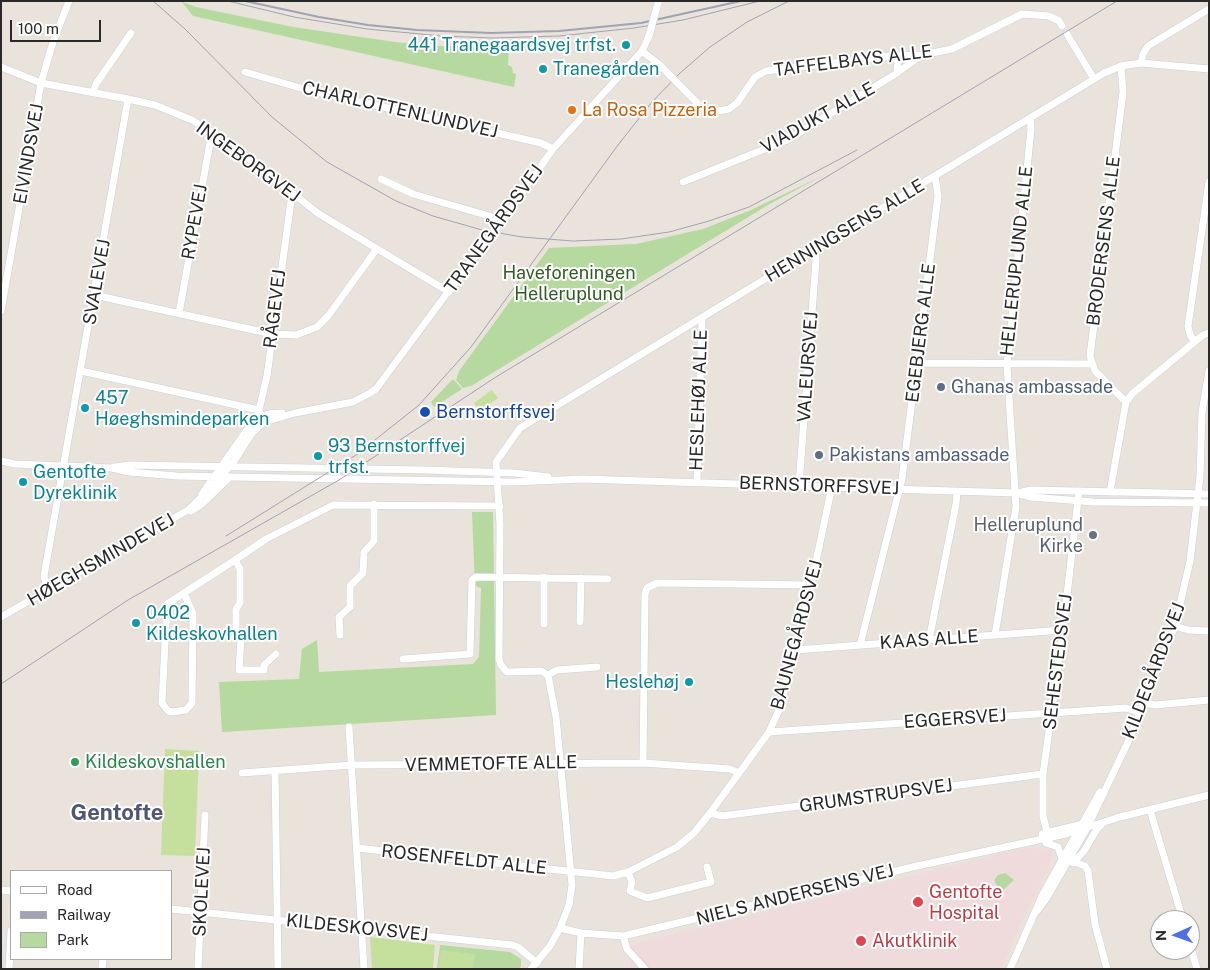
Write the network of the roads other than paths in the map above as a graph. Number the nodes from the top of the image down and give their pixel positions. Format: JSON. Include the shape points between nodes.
{"nodes":[{"id":1,"x":69,"y":1,"type":"edge"},
{"id":2,"x":658,"y":2,"type":"edge"},
{"id":3,"x":1209,"y":9,"type":"edge"},
{"id":4,"x":1062,"y":26,"type":"dead end"},
{"id":5,"x":131,"y":33,"type":"dead end"},
{"id":6,"x":1067,"y":34,"type":"dead end"},
{"id":7,"x":642,"y":51,"type":"junction"},
{"id":8,"x":922,"y":55,"type":"junction"},
{"id":9,"x":892,"y":56,"type":"junction"},
{"id":10,"x":1141,"y":63,"type":"junction"},
{"id":11,"x":1,"y":66,"type":"edge"},
{"id":12,"x":1121,"y":66,"type":"junction"},
{"id":13,"x":1209,"y":69,"type":"edge"},
{"id":14,"x":245,"y":72,"type":"dead end"},
{"id":15,"x":897,"y":73,"type":"junction"},
{"id":16,"x":1094,"y":79,"type":"junction"},
{"id":17,"x":41,"y":83,"type":"junction"},
{"id":18,"x":93,"y":92,"type":"junction"},
{"id":19,"x":128,"y":99,"type":"junction"},
{"id":20,"x":1030,"y":118,"type":"junction"},
{"id":21,"x":212,"y":132,"type":"junction"},
{"id":22,"x":553,"y":149,"type":"junction"},
{"id":23,"x":934,"y":176,"type":"junction"},
{"id":24,"x":381,"y":179,"type":"dead end"},
{"id":25,"x":683,"y":182,"type":"dead end"},
{"id":26,"x":1209,"y":182,"type":"edge"},
{"id":27,"x":292,"y":194,"type":"junction"},
{"id":28,"x":503,"y":220,"type":"junction"},
{"id":29,"x":815,"y":249,"type":"junction"},
{"id":30,"x":376,"y":250,"type":"junction"},
{"id":31,"x":449,"y":292,"type":"junction"},
{"id":32,"x":94,"y":295,"type":"junction"},
{"id":33,"x":1,"y":311,"type":"edge"},
{"id":34,"x":179,"y":313,"type":"junction"},
{"id":35,"x":702,"y":318,"type":"junction"},
{"id":36,"x":1209,"y":333,"type":"edge"},
{"id":37,"x":272,"y":334,"type":"junction"},
{"id":38,"x":1195,"y":341,"type":"junction"},
{"id":39,"x":917,"y":363,"type":"junction"},
{"id":40,"x":1091,"y":364,"type":"junction"},
{"id":41,"x":1007,"y":365,"type":"junction"},
{"id":42,"x":81,"y":371,"type":"junction"},
{"id":43,"x":1209,"y":371,"type":"edge"},
{"id":44,"x":1126,"y":402,"type":"junction"},
{"id":45,"x":261,"y":416,"type":"junction"},
{"id":46,"x":1,"y":461,"type":"edge"},
{"id":47,"x":15,"y":464,"type":"junction"},
{"id":48,"x":64,"y":466,"type":"junction"},
{"id":49,"x":1,"y":467,"type":"edge"},
{"id":50,"x":220,"y":467,"type":"junction"},
{"id":51,"x":229,"y":467,"type":"junction"},
{"id":52,"x":112,"y":468,"type":"junction"},
{"id":53,"x":497,"y":472,"type":"junction"},
{"id":54,"x":216,"y":477,"type":"junction"},
{"id":55,"x":230,"y":477,"type":"junction"},
{"id":56,"x":563,"y":478,"type":"junction"},
{"id":57,"x":497,"y":482,"type":"junction"},
{"id":58,"x":697,"y":482,"type":"junction"},
{"id":59,"x":800,"y":485,"type":"junction"},
{"id":60,"x":832,"y":486,"type":"junction"},
{"id":61,"x":900,"y":490,"type":"junction"},
{"id":62,"x":1079,"y":491,"type":"junction"},
{"id":63,"x":957,"y":492,"type":"junction"},
{"id":64,"x":1110,"y":492,"type":"junction"},
{"id":65,"x":1015,"y":494,"type":"junction"},
{"id":66,"x":1198,"y":494,"type":"junction"},
{"id":67,"x":1209,"y":494,"type":"edge"},
{"id":68,"x":1078,"y":501,"type":"junction"},
{"id":69,"x":1209,"y":503,"type":"edge"},
{"id":70,"x":374,"y":504,"type":"junction"},
{"id":71,"x":1197,"y":504,"type":"junction"},
{"id":72,"x":500,"y":506,"type":"junction"},
{"id":73,"x":183,"y":513,"type":"junction"},
{"id":74,"x":235,"y":560,"type":"junction"},
{"id":75,"x":500,"y":576,"type":"junction"},
{"id":76,"x":544,"y":577,"type":"junction"},
{"id":77,"x":581,"y":578,"type":"junction"},
{"id":78,"x":608,"y":579,"type":"dead end"},
{"id":79,"x":811,"y":585,"type":"junction"},
{"id":80,"x":48,"y":590,"type":"junction"},
{"id":81,"x":184,"y":593,"type":"junction"},
{"id":82,"x":1,"y":617,"type":"edge"},
{"id":83,"x":580,"y":622,"type":"dead end"},
{"id":84,"x":544,"y":624,"type":"dead end"},
{"id":85,"x":1175,"y":626,"type":"junction"},
{"id":86,"x":1063,"y":630,"type":"junction"},
{"id":87,"x":1209,"y":631,"type":"edge"},
{"id":88,"x":340,"y":635,"type":"dead end"},
{"id":89,"x":995,"y":635,"type":"junction"},
{"id":90,"x":929,"y":640,"type":"junction"},
{"id":91,"x":860,"y":645,"type":"junction"},
{"id":92,"x":795,"y":650,"type":"junction"},
{"id":93,"x":276,"y":654,"type":"dead end"},
{"id":94,"x":403,"y":659,"type":"dead end"},
{"id":95,"x":597,"y":667,"type":"dead end"},
{"id":96,"x":548,"y":675,"type":"junction"},
{"id":97,"x":1209,"y":700,"type":"edge"},
{"id":98,"x":1144,"y":703,"type":"junction"},
{"id":99,"x":1140,"y":712,"type":"junction"},
{"id":100,"x":1052,"y":713,"type":"junction"},
{"id":101,"x":349,"y":727,"type":"dead end"},
{"id":102,"x":769,"y":732,"type":"junction"},
{"id":103,"x":561,"y":763,"type":"junction"},
{"id":104,"x":643,"y":763,"type":"junction"},
{"id":105,"x":352,"y":765,"type":"junction"},
{"id":106,"x":275,"y":771,"type":"junction"},
{"id":107,"x":242,"y":773,"type":"dead end"},
{"id":108,"x":739,"y":773,"type":"junction"},
{"id":109,"x":1043,"y":774,"type":"junction"},
{"id":110,"x":1209,"y":795,"type":"edge"},
{"id":111,"x":1150,"y":810,"type":"junction"},
{"id":112,"x":710,"y":813,"type":"junction"},
{"id":113,"x":206,"y":815,"type":"dead end"},
{"id":114,"x":1120,"y":817,"type":"junction"},
{"id":115,"x":1105,"y":822,"type":"junction"},
{"id":116,"x":1084,"y":826,"type":"junction"},
{"id":117,"x":1048,"y":838,"type":"junction"},
{"id":118,"x":1028,"y":840,"type":"junction"},
{"id":119,"x":356,"y":848,"type":"junction"},
{"id":120,"x":1062,"y":859,"type":"junction"},
{"id":121,"x":1075,"y":862,"type":"junction"},
{"id":122,"x":707,"y":867,"type":"dead end"},
{"id":123,"x":1064,"y":869,"type":"junction"},
{"id":124,"x":572,"y":872,"type":"junction"},
{"id":125,"x":628,"y":872,"type":"junction"},
{"id":126,"x":172,"y":909,"type":"edge"},
{"id":127,"x":1179,"y":910,"type":"edge"},
{"id":128,"x":1037,"y":911,"type":"junction"},
{"id":129,"x":200,"y":912,"type":"junction"},
{"id":130,"x":277,"y":920,"type":"junction"},
{"id":131,"x":560,"y":928,"type":"junction"},
{"id":132,"x":361,"y":929,"type":"junction"},
{"id":133,"x":581,"y":933,"type":"junction"},
{"id":134,"x":623,"y":936,"type":"junction"},
{"id":135,"x":10,"y":950,"type":"edge"},
{"id":136,"x":537,"y":963,"type":"junction"},
{"id":137,"x":9,"y":969,"type":"edge"},
{"id":138,"x":198,"y":969,"type":"edge"},
{"id":139,"x":278,"y":969,"type":"edge"},
{"id":140,"x":364,"y":969,"type":"edge"},
{"id":141,"x":532,"y":969,"type":"edge"},
{"id":142,"x":579,"y":969,"type":"edge"},
{"id":143,"x":645,"y":969,"type":"edge"},
{"id":144,"x":1010,"y":969,"type":"edge"},
{"id":145,"x":1106,"y":969,"type":"edge"}],
"edges":[{"from":1,"to":17,"type":"street","name":"EIVINDSVEJ"},
{"from":2,"to":7,"type":"street","name":"TRANEGÅRDSVEJ","bridge":true},
{"from":3,"to":10,"type":"street","via":[[1148,46],[1142,54]]},
{"from":4,"to":8,"type":"street","name":"TAFFELBAYS ALLE","via":[[1049,16],[1022,14],[962,45]]},
{"from":5,"to":18,"type":"street"},
{"from":6,"to":16,"type":"street"},
{"from":7,"to":9,"type":"street","name":"TAFFELBAYS ALLE","bridge":true,"via":[[699,106],[712,112],[729,109],[737,103],[755,77],[766,71]]},
{"from":7,"to":22,"type":"street","name":"TRANEGÅRDSVEJ"},
{"from":8,"to":9,"type":"street","name":"TAFFELBAYS ALLE"},
{"from":8,"to":15,"type":"street","name":"VIADUKT ALLE"},
{"from":9,"to":15,"type":"street","via":[[898,62]]},
{"from":10,"to":12,"type":"street","name":"HENNINGSENS ALLE"},
{"from":10,"to":13,"type":"street","name":"HENNINGSENS ALLE"},
{"from":11,"to":17,"type":"street","name":"INGEBORGVEJ"},
{"from":12,"to":16,"type":"street","name":"HENNINGSENS ALLE"},
{"from":12,"to":40,"type":"street","name":"BRODERSENS ALLE","via":[[1123,92]]},
{"from":14,"to":22,"type":"street","name":"CHARLOTTENLUNDVEJ","via":[[304,89],[541,142]]},
{"from":15,"to":25,"type":"street","name":"VIADUKT ALLE","via":[[787,140]]},
{"from":16,"to":20,"type":"street","name":"HENNINGSENS ALLE"},
{"from":17,"to":18,"type":"street","name":"INGEBORGVEJ"},
{"from":17,"to":33,"type":"street","name":"EIVINDSVEJ"},
{"from":18,"to":19,"type":"street","name":"INGEBORGVEJ"},
{"from":19,"to":21,"type":"street","name":"INGEBORGVEJ","via":[[172,112]]},
{"from":19,"to":32,"type":"street","name":"SVALEVEJ"},
{"from":20,"to":23,"type":"street","name":"HENNINGSENS ALLE"},
{"from":20,"to":41,"type":"street","name":"HELLERUPLUND ALLE"},
{"from":21,"to":27,"type":"street","name":"INGEBORGVEJ"},
{"from":21,"to":34,"type":"street","name":"RYPEVEJ"},
{"from":22,"to":28,"type":"street","name":"TRANEGÅRDSVEJ"},
{"from":23,"to":29,"type":"street","name":"HENNINGSENS ALLE"},
{"from":23,"to":39,"type":"street","name":"EGEBJERG ALLE","via":[[938,196]]},
{"from":24,"to":28,"type":"street","via":[[413,194]]},
{"from":26,"to":38,"type":"street","via":[[1188,326]]},
{"from":27,"to":30,"type":"street","name":"INGEBORGVEJ"},
{"from":27,"to":37,"type":"street","name":"RÅGEVEJ"},
{"from":28,"to":31,"type":"street","name":"TRANEGÅRDSVEJ","bridge":true},
{"from":29,"to":35,"type":"street","name":"HENNINGSENS ALLE"},
{"from":29,"to":59,"type":"street","name":"VALEURSVEJ"},
{"from":30,"to":31,"type":"street","name":"INGEBORGVEJ"},
{"from":30,"to":37,"type":"street","via":[[317,327],[296,335]]},
{"from":31,"to":45,"type":"street","name":"TRANEGÅRDSVEJ","via":[[376,389],[353,402]]},
{"from":32,"to":34,"type":"street"},
{"from":32,"to":42,"type":"street","name":"SVALEVEJ"},
{"from":34,"to":37,"type":"street"},
{"from":35,"to":53,"type":"street","name":"HENNINGSENS ALLE","via":[[520,428],[497,460]]},
{"from":35,"to":58,"type":"street","name":"HESLEHØJ ALLE"},
{"from":36,"to":38,"type":"street"},
{"from":37,"to":45,"type":"street","name":"RÅGEVEJ"},
{"from":38,"to":44,"type":"street"},
{"from":39,"to":41,"type":"street"},
{"from":39,"to":61,"type":"street","name":"EGEBJERG ALLE"},
{"from":40,"to":41,"type":"street"},
{"from":40,"to":44,"type":"street"},
{"from":41,"to":65,"type":"street","name":"HELLERUPLUND ALLE"},
{"from":42,"to":45,"type":"street"},
{"from":42,"to":48,"type":"street","name":"SVALEVEJ"},
{"from":43,"to":66,"type":"street","name":"KILDEGÅRDSVEJ","via":[[1202,412]]},
{"from":44,"to":64,"type":"street"},
{"from":45,"to":50,"type":"street","via":[[246,430]]},
{"from":45,"to":51,"type":"street"},
{"from":46,"to":47,"type":"street","name":"BERNSTORFFSVEJ"},
{"from":47,"to":48,"type":"street","name":"BERNSTORFFSVEJ"},
{"from":47,"to":49,"type":"street","name":"BERNSTORFFSVEJ"},
{"from":48,"to":52,"type":"street","name":"BERNSTORFFSVEJ"},
{"from":48,"to":80,"type":"street","name":"SVALEVEJ","via":[[44,576]]},
{"from":50,"to":51,"type":"street","name":"BERNSTORFFSVEJ"},
{"from":50,"to":52,"type":"street","name":"BERNSTORFFSVEJ","via":[[129,465]]},
{"from":50,"to":54,"type":"street"},
{"from":51,"to":53,"type":"street","name":"BERNSTORFFSVEJ"},
{"from":51,"to":54,"type":"street"},
{"from":52,"to":54,"type":"street","name":"BERNSTORFFSVEJ","via":[[160,475]]},
{"from":53,"to":56,"type":"street","name":"BERNSTORFFSVEJ"},
{"from":53,"to":57,"type":"street","name":"HENNINGSENS ALLE"},
{"from":54,"to":55,"type":"street","name":"BERNSTORFFSVEJ"},
{"from":54,"to":73,"type":"street","name":"HØEGHSMINDEVEJ","via":[[199,500]]},
{"from":55,"to":57,"type":"street","name":"BERNSTORFFSVEJ"},
{"from":55,"to":73,"type":"street","via":[[196,509]]},
{"from":56,"to":57,"type":"street","name":"BERNSTORFFSVEJ"},
{"from":56,"to":58,"type":"street","name":"BERNSTORFFSVEJ"},
{"from":57,"to":72,"type":"street","name":"HENNINGSENS ALLE"},
{"from":58,"to":59,"type":"street","name":"BERNSTORFFSVEJ"},
{"from":59,"to":60,"type":"street","name":"BERNSTORFFSVEJ"},
{"from":60,"to":61,"type":"street","name":"BERNSTORFFSVEJ"},
{"from":60,"to":79,"type":"street","name":"BAUNEGÅRDSVEJ"},
{"from":61,"to":63,"type":"street","name":"BERNSTORFFSVEJ"},
{"from":61,"to":91,"type":"street","name":"EGEBJERG ALLE"},
{"from":62,"to":64,"type":"street","name":"BERNSTORFFSVEJ"},
{"from":62,"to":65,"type":"street","name":"BERNSTORFFSVEJ","via":[[1031,490]]},
{"from":62,"to":68,"type":"street","name":"SEHESTEDSVEJ"},
{"from":63,"to":65,"type":"street","name":"BERNSTORFFSVEJ"},
{"from":63,"to":90,"type":"street"},
{"from":64,"to":66,"type":"street","name":"BERNSTORFFSVEJ"},
{"from":65,"to":68,"type":"street","name":"BERNSTORFFSVEJ"},
{"from":65,"to":89,"type":"street","name":"HELLERUPLUND ALLE","via":[[1016,507]]},
{"from":66,"to":67,"type":"street","name":"BERNSTORFFSVEJ"},
{"from":66,"to":71,"type":"street","name":"KILDEGÅRDSVEJ"},
{"from":68,"to":71,"type":"street","name":"BERNSTORFFSVEJ"},
{"from":68,"to":86,"type":"street","name":"SEHESTEDSVEJ"},
{"from":69,"to":71,"type":"street","name":"BERNSTORFFSVEJ"},
{"from":70,"to":72,"type":"street"},
{"from":70,"to":74,"type":"street","via":[[342,503],[325,507]]},
{"from":70,"to":88,"type":"street","via":[[374,541],[364,552],[364,573],[350,586],[350,607],[339,617]]},
{"from":71,"to":85,"type":"street","name":"KILDEGÅRDSVEJ","via":[[1188,572]]},
{"from":72,"to":75,"type":"street","name":"HENNINGSENS ALLE"},
{"from":73,"to":80,"type":"street","name":"HØEGHSMINDEVEJ"},
{"from":74,"to":81,"type":"street"},
{"from":74,"to":93,"type":"street","via":[[240,568],[240,603],[236,609],[236,631],[241,638],[239,670],[264,670],[264,665]]},
{"from":75,"to":76,"type":"street"},
{"from":75,"to":94,"type":"street","via":[[472,580],[470,654]]},
{"from":75,"to":96,"type":"street","name":"HENNINGSENS ALLE","via":[[500,660],[503,669],[512,673],[542,671]]},
{"from":76,"to":77,"type":"street"},
{"from":76,"to":84,"type":"street"},
{"from":77,"to":78,"type":"street"},
{"from":77,"to":83,"type":"street"},
{"from":79,"to":92,"type":"street","name":"BAUNEGÅRDSVEJ"},
{"from":79,"to":104,"type":"street","via":[[657,582],[647,588]]},
{"from":80,"to":82,"type":"street","name":"HØEGHSMINDEVEJ"},
{"from":81,"to":81,"type":"street","via":[[167,604],[165,609],[162,704],[172,712],[186,710],[192,703],[194,623],[192,606]]},
{"from":85,"to":87,"type":"street"},
{"from":85,"to":98,"type":"street","name":"KILDEGÅRDSVEJ"},
{"from":86,"to":89,"type":"street","name":"KAAS ALLE"},
{"from":86,"to":100,"type":"street","name":"SEHESTEDSVEJ"},
{"from":89,"to":90,"type":"street","name":"KAAS ALLE"},
{"from":90,"to":91,"type":"street","name":"KAAS ALLE"},
{"from":91,"to":92,"type":"street","name":"KAAS ALLE"},
{"from":92,"to":102,"type":"street","name":"BAUNEGÅRDSVEJ","via":[[784,697]]},
{"from":95,"to":96,"type":"street","via":[[557,670]]},
{"from":96,"to":103,"type":"street"},
{"from":97,"to":98,"type":"street","via":[[1155,705]]},
{"from":98,"to":99,"type":"street","name":"KILDEGÅRDSVEJ"},
{"from":99,"to":100,"type":"street","name":"EGGERSVEJ","via":[[1126,708]]},
{"from":99,"to":116,"type":"street","name":"KILDEGÅRDSVEJ","via":[[1119,762]]},
{"from":100,"to":102,"type":"street","name":"EGGERSVEJ"},
{"from":100,"to":109,"type":"street","name":"SEHESTEDSVEJ"},
{"from":101,"to":105,"type":"street"},
{"from":102,"to":108,"type":"street","name":"BAUNEGÅRDSVEJ"},
{"from":103,"to":104,"type":"street","name":"VEMMETOFTE ALLE"},
{"from":103,"to":105,"type":"street","name":"VEMMETOFTE ALLE"},
{"from":103,"to":124,"type":"street"},
{"from":104,"to":108,"type":"street","name":"VEMMETOFTE ALLE","via":[[730,769]]},
{"from":105,"to":106,"type":"street","name":"VEMMETOFTE ALLE"},
{"from":105,"to":119,"type":"street"},
{"from":106,"to":107,"type":"street","name":"VEMMETOFTE ALLE"},
{"from":106,"to":130,"type":"street"},
{"from":108,"to":112,"type":"street","name":"BAUNEGÅRDSVEJ"},
{"from":109,"to":112,"type":"street","name":"GRUMSTRUPSVEJ","via":[[722,816]]},
{"from":109,"to":117,"type":"street","name":"SEHESTEDSVEJ","via":[[1041,797]]},
{"from":110,"to":111,"type":"street","name":"NIELS ANDERSENS VEJ"},
{"from":111,"to":114,"type":"street","name":"NIELS ANDERSENS VEJ"},
{"from":111,"to":127,"type":"street"},
{"from":112,"to":125,"type":"street","name":"BAUNEGÅRDSVEJ","via":[[677,847]]},
{"from":113,"to":129,"type":"street","name":"SKOLEVEJ"},
{"from":114,"to":115,"type":"street","name":"NIELS ANDERSENS VEJ"},
{"from":114,"to":116,"type":"street","name":"NIELS ANDERSENS VEJ"},
{"from":115,"to":116,"type":"street","name":"NIELS ANDERSENS VEJ"},
{"from":115,"to":121,"type":"street","name":"KILDEGÅRDSVEJ"},
{"from":116,"to":117,"type":"street","name":"NIELS ANDERSENS VEJ"},
{"from":116,"to":120,"type":"street","name":"KILDEGÅRDSVEJ"},
{"from":116,"to":123,"type":"street","name":"KILDEGÅRDSVEJ"},
{"from":117,"to":118,"type":"street"},
{"from":117,"to":118,"type":"street","name":"NIELS ANDERSENS VEJ"},
{"from":117,"to":120,"type":"street","via":[[1058,847]]},
{"from":118,"to":134,"type":"street","name":"NIELS ANDERSENS VEJ"},
{"from":119,"to":124,"type":"street","name":"ROSENFELDT ALLE"},
{"from":119,"to":132,"type":"street"},
{"from":120,"to":128,"type":"street","name":"KILDEGÅRDSVEJ"},
{"from":121,"to":123,"type":"street","name":"KILDEGÅRDSVEJ"},
{"from":121,"to":145,"type":"street","via":[[1088,871],[1095,924]]},
{"from":122,"to":125,"type":"street","via":[[711,882],[647,898],[630,891],[632,882]]},
{"from":123,"to":128,"type":"street","name":"KILDEGÅRDSVEJ"},
{"from":124,"to":125,"type":"street","name":"BAUNEGÅRDSVEJ","via":[[613,876]]},
{"from":124,"to":131,"type":"street","via":[[569,905]]},
{"from":126,"to":129,"type":"street","name":"KILDESKOVSVEJ"},
{"from":128,"to":144,"type":"street","name":"KILDEGÅRDSVEJ"},
{"from":129,"to":130,"type":"street","name":"KILDESKOVSVEJ"},
{"from":129,"to":138,"type":"street","name":"SKOLEVEJ"},
{"from":130,"to":132,"type":"street","name":"KILDESKOVSVEJ"},
{"from":130,"to":139,"type":"street"},
{"from":131,"to":133,"type":"street","name":"NIELS ANDERSENS VEJ"},
{"from":131,"to":136,"type":"street"},
{"from":132,"to":136,"type":"street","name":"KILDESKOVSVEJ","via":[[512,945]]},
{"from":132,"to":140,"type":"street"},
{"from":133,"to":134,"type":"street","name":"NIELS ANDERSENS VEJ"},
{"from":133,"to":142,"type":"street"},
{"from":134,"to":143,"type":"street","via":[[627,949]]},
{"from":135,"to":137,"type":"street"},
{"from":136,"to":141,"type":"street"}]}
